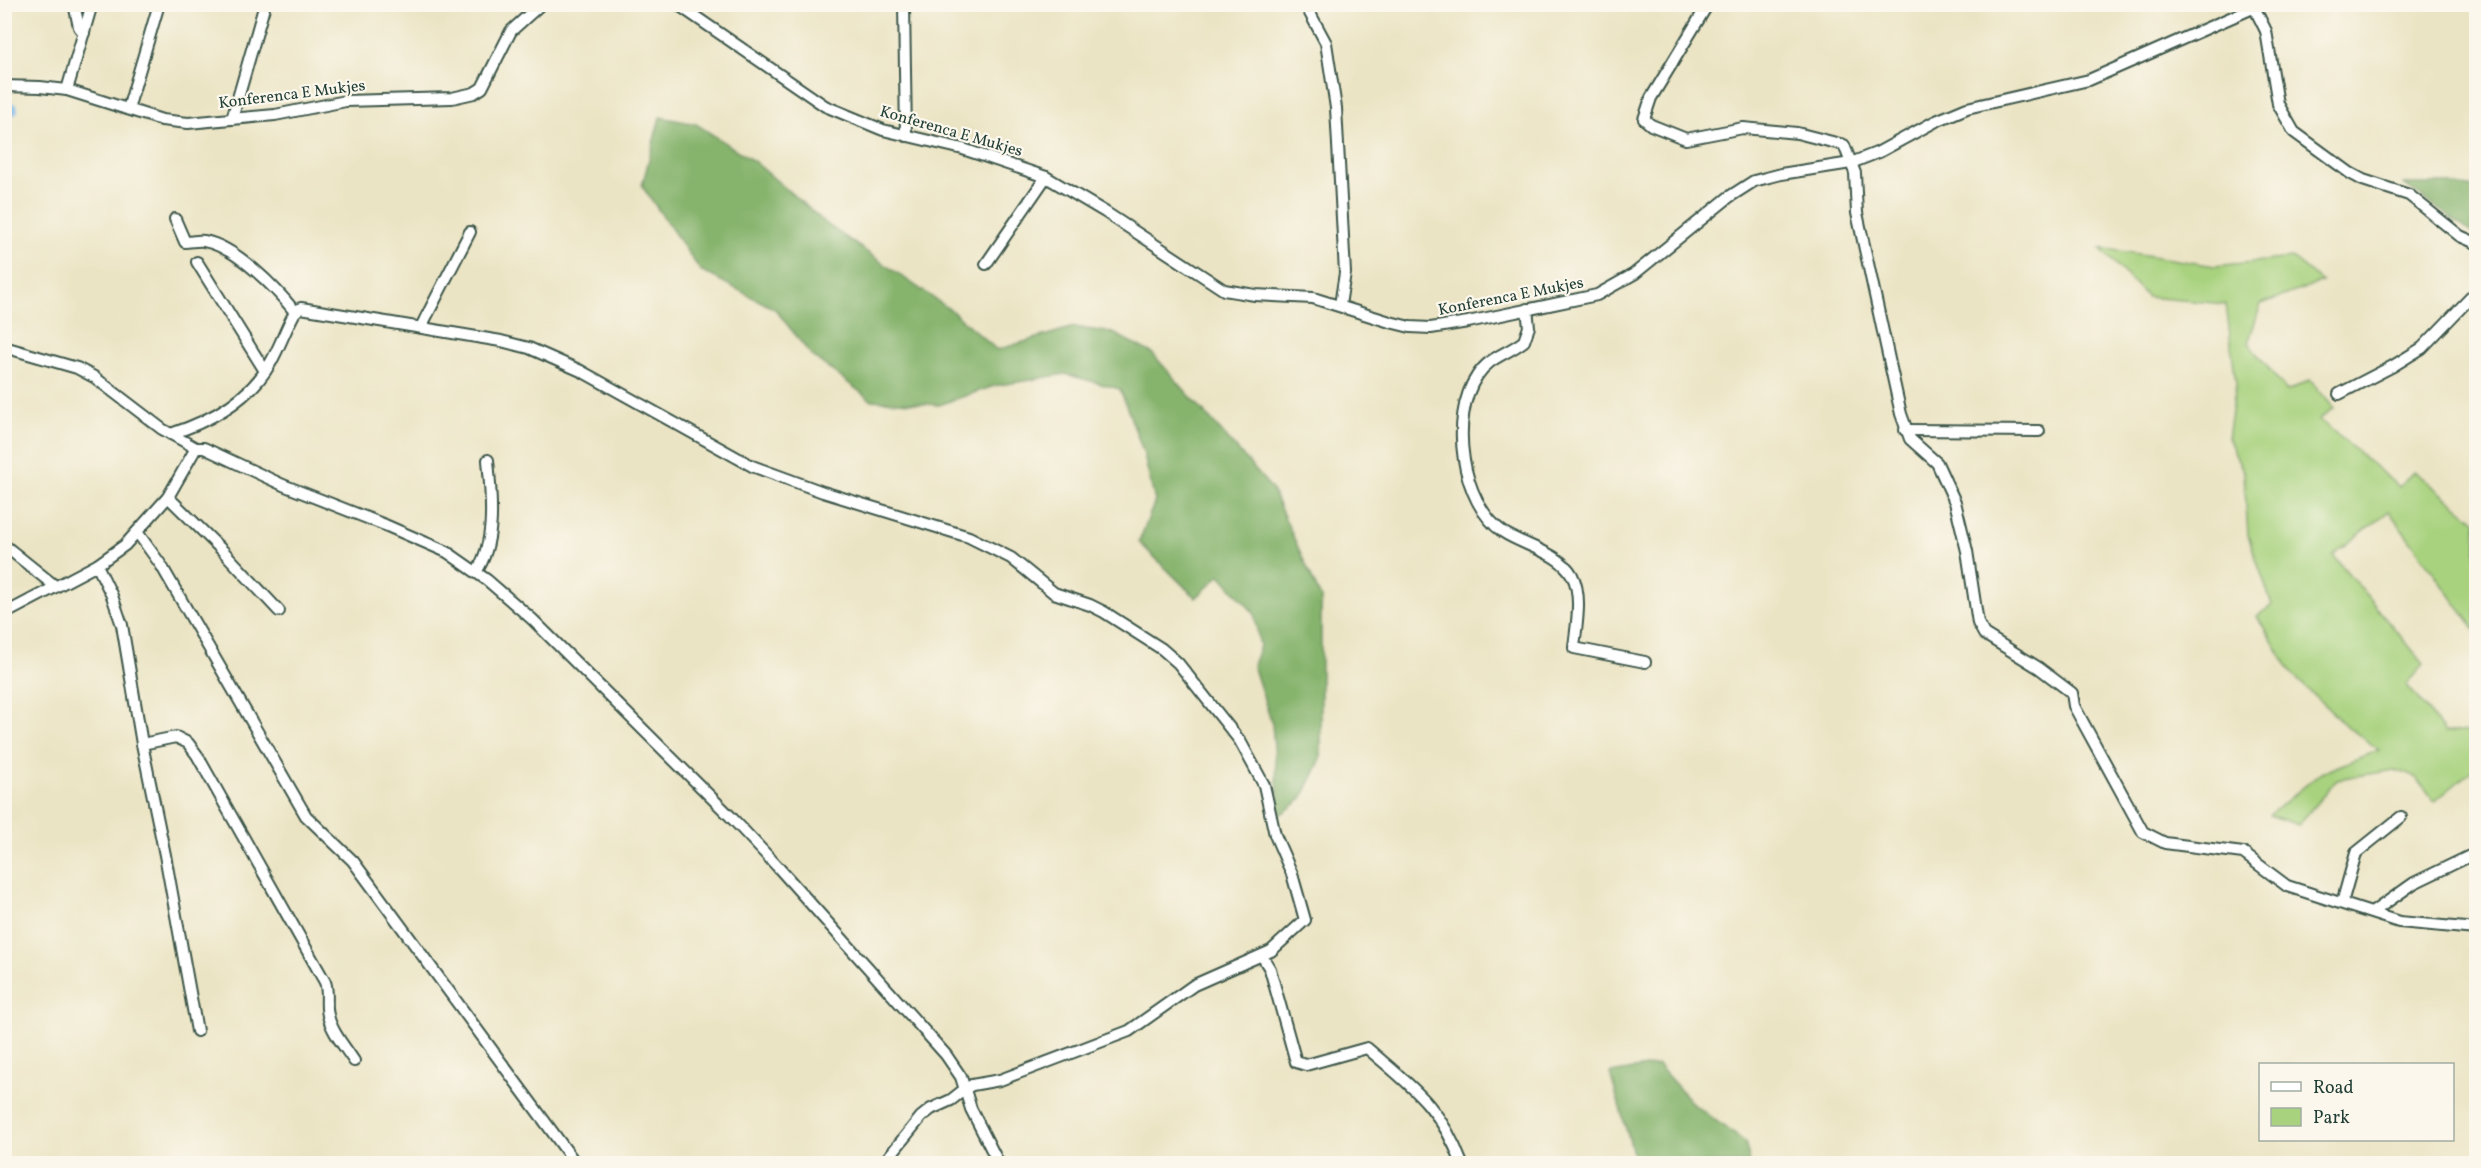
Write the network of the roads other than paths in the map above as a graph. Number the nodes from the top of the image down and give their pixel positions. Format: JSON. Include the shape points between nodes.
{"nodes":[{"id":1,"x":74,"y":4,"type":"edge"},
{"id":2,"x":92,"y":4,"type":"edge"},
{"id":3,"x":159,"y":4,"type":"edge"},
{"id":4,"x":264,"y":4,"type":"edge"},
{"id":5,"x":542,"y":4,"type":"edge"},
{"id":6,"x":677,"y":4,"type":"edge"},
{"id":7,"x":904,"y":4,"type":"edge"},
{"id":8,"x":1305,"y":4,"type":"edge"},
{"id":9,"x":1708,"y":4,"type":"edge"},
{"id":10,"x":2259,"y":7,"type":"edge"},
{"id":11,"x":84,"y":33,"type":"junction"},
{"id":12,"x":4,"y":86,"type":"edge"},
{"id":13,"x":67,"y":90,"type":"junction"},
{"id":14,"x":128,"y":109,"type":"junction"},
{"id":15,"x":232,"y":119,"type":"junction"},
{"id":16,"x":906,"y":136,"type":"junction"},
{"id":17,"x":1851,"y":163,"type":"junction"},
{"id":18,"x":1046,"y":177,"type":"junction"},
{"id":19,"x":175,"y":219,"type":"dead end"},
{"id":20,"x":470,"y":232,"type":"dead end"},
{"id":21,"x":2476,"y":243,"type":"edge"},
{"id":22,"x":197,"y":262,"type":"dead end"},
{"id":23,"x":986,"y":264,"type":"dead end"},
{"id":24,"x":2476,"y":292,"type":"edge"},
{"id":25,"x":1340,"y":305,"type":"junction"},
{"id":26,"x":1527,"y":309,"type":"junction"},
{"id":27,"x":295,"y":312,"type":"junction"},
{"id":28,"x":421,"y":327,"type":"junction"},
{"id":29,"x":4,"y":347,"type":"edge"},
{"id":30,"x":265,"y":371,"type":"junction"},
{"id":31,"x":2340,"y":394,"type":"dead end"},
{"id":32,"x":1905,"y":430,"type":"junction"},
{"id":33,"x":2039,"y":431,"type":"dead end"},
{"id":34,"x":171,"y":434,"type":"junction"},
{"id":35,"x":196,"y":448,"type":"junction"},
{"id":36,"x":488,"y":460,"type":"dead end"},
{"id":37,"x":168,"y":497,"type":"junction"},
{"id":38,"x":137,"y":532,"type":"junction"},
{"id":39,"x":4,"y":545,"type":"edge"},
{"id":40,"x":98,"y":565,"type":"junction"},
{"id":41,"x":476,"y":572,"type":"junction"},
{"id":42,"x":54,"y":586,"type":"junction"},
{"id":43,"x":279,"y":611,"type":"dead end"},
{"id":44,"x":4,"y":614,"type":"edge"},
{"id":45,"x":1645,"y":662,"type":"dead end"},
{"id":46,"x":142,"y":744,"type":"junction"},
{"id":47,"x":2401,"y":817,"type":"dead end"},
{"id":48,"x":2476,"y":853,"type":"edge"},
{"id":49,"x":2342,"y":903,"type":"junction"},
{"id":50,"x":2373,"y":912,"type":"junction"},
{"id":51,"x":2476,"y":929,"type":"edge"},
{"id":52,"x":1262,"y":956,"type":"junction"},
{"id":53,"x":197,"y":1031,"type":"dead end"},
{"id":54,"x":354,"y":1061,"type":"dead end"},
{"id":55,"x":965,"y":1089,"type":"junction"},
{"id":56,"x":576,"y":1164,"type":"edge"},
{"id":57,"x":883,"y":1164,"type":"edge"},
{"id":58,"x":999,"y":1164,"type":"edge"},
{"id":59,"x":1461,"y":1164,"type":"edge"}],
"edges":[{"from":1,"to":11,"type":"street"},
{"from":2,"to":11,"type":"street"},
{"from":3,"to":14,"type":"street"},
{"from":4,"to":15,"type":"street"},
{"from":5,"to":15,"type":"street","name":"Konferenca E Mukjes","via":[[511,31],[488,80],[474,93],[432,100],[345,100],[275,115]]},
{"from":6,"to":16,"type":"street","name":"Konferenca E Mukjes","via":[[813,100],[848,117]]},
{"from":7,"to":16,"type":"street"},
{"from":8,"to":25,"type":"street","via":[[1326,43],[1336,108],[1345,273]]},
{"from":9,"to":17,"type":"street","via":[[1651,98],[1644,118],[1686,140],[1743,128],[1797,133],[1844,145]]},
{"from":10,"to":17,"type":"street","name":"Konferenca E Mukjes","via":[[2089,80],[1951,114]]},
{"from":10,"to":21,"type":"street","name":"Konferenca E Mukjes","via":[[2278,104],[2294,132],[2350,173],[2409,195],[2460,236]]},
{"from":11,"to":13,"type":"street"},
{"from":12,"to":13,"type":"street","name":"Konferenca E Mukjes"},
{"from":13,"to":14,"type":"street","name":"Konferenca E Mukjes"},
{"from":14,"to":15,"type":"street","name":"Konferenca E Mukjes","via":[[175,122]]},
{"from":16,"to":18,"type":"street","name":"Konferenca E Mukjes","via":[[963,149]]},
{"from":17,"to":26,"type":"street","name":"Konferenca E Mukjes","via":[[1754,181],[1612,287],[1581,300]]},
{"from":17,"to":32,"type":"street","via":[[1857,183],[1857,213]]},
{"from":18,"to":23,"type":"street"},
{"from":18,"to":25,"type":"street","name":"Konferenca E Mukjes","via":[[1224,290],[1313,298]]},
{"from":19,"to":27,"type":"street","via":[[185,242],[205,241],[241,260],[266,279]]},
{"from":20,"to":28,"type":"street"},
{"from":22,"to":30,"type":"street"},
{"from":24,"to":31,"type":"street","via":[[2422,348]]},
{"from":25,"to":26,"type":"street","name":"Konferenca E Mukjes","via":[[1390,322],[1431,328]]},
{"from":26,"to":45,"type":"street","via":[[1529,327],[1524,341],[1491,359],[1475,378],[1469,396],[1462,438],[1472,494],[1502,532],[1552,557],[1572,576],[1577,591],[1574,648]]},
{"from":27,"to":28,"type":"street","via":[[305,308]]},
{"from":27,"to":30,"type":"street"},
{"from":28,"to":52,"type":"street","via":[[529,348],[752,466],[969,537],[1011,558],[1054,593],[1090,605],[1162,649],[1194,681],[1240,741],[1269,800],[1275,835],[1292,874],[1305,920],[1279,946]]},
{"from":29,"to":34,"type":"street","via":[[77,368]]},
{"from":30,"to":34,"type":"street","via":[[227,409]]},
{"from":32,"to":33,"type":"street"},
{"from":32,"to":49,"type":"street","via":[[1937,463],[1955,502],[1978,623],[1984,634],[2072,693],[2074,706],[2144,832],[2165,843],[2243,853],[2287,886]]},
{"from":34,"to":35,"type":"street"},
{"from":35,"to":37,"type":"street"},
{"from":35,"to":41,"type":"street","via":[[204,448],[283,485],[426,542]]},
{"from":36,"to":41,"type":"street","via":[[490,520],[485,556]]},
{"from":37,"to":38,"type":"street"},
{"from":37,"to":43,"type":"street"},
{"from":38,"to":40,"type":"street"},
{"from":38,"to":56,"type":"street","via":[[161,565],[311,822],[353,861]]},
{"from":39,"to":42,"type":"street"},
{"from":40,"to":42,"type":"street"},
{"from":40,"to":46,"type":"street","via":[[122,625]]},
{"from":41,"to":55,"type":"street","via":[[532,619],[777,866],[946,1055]]},
{"from":42,"to":44,"type":"street"},
{"from":46,"to":53,"type":"street"},
{"from":46,"to":54,"type":"street","via":[[176,736],[197,755],[325,982],[330,1021]]},
{"from":47,"to":49,"type":"street","via":[[2356,853]]},
{"from":48,"to":50,"type":"street","via":[[2414,884]]},
{"from":49,"to":50,"type":"street"},
{"from":50,"to":51,"type":"street","via":[[2399,922]]},
{"from":52,"to":55,"type":"street","via":[[1194,985],[1140,1024],[1113,1038]]},
{"from":52,"to":59,"type":"street","via":[[1270,969],[1296,1062],[1306,1065],[1367,1048],[1430,1103]]},
{"from":55,"to":57,"type":"street","via":[[921,1117]]},
{"from":55,"to":58,"type":"street"}]}
